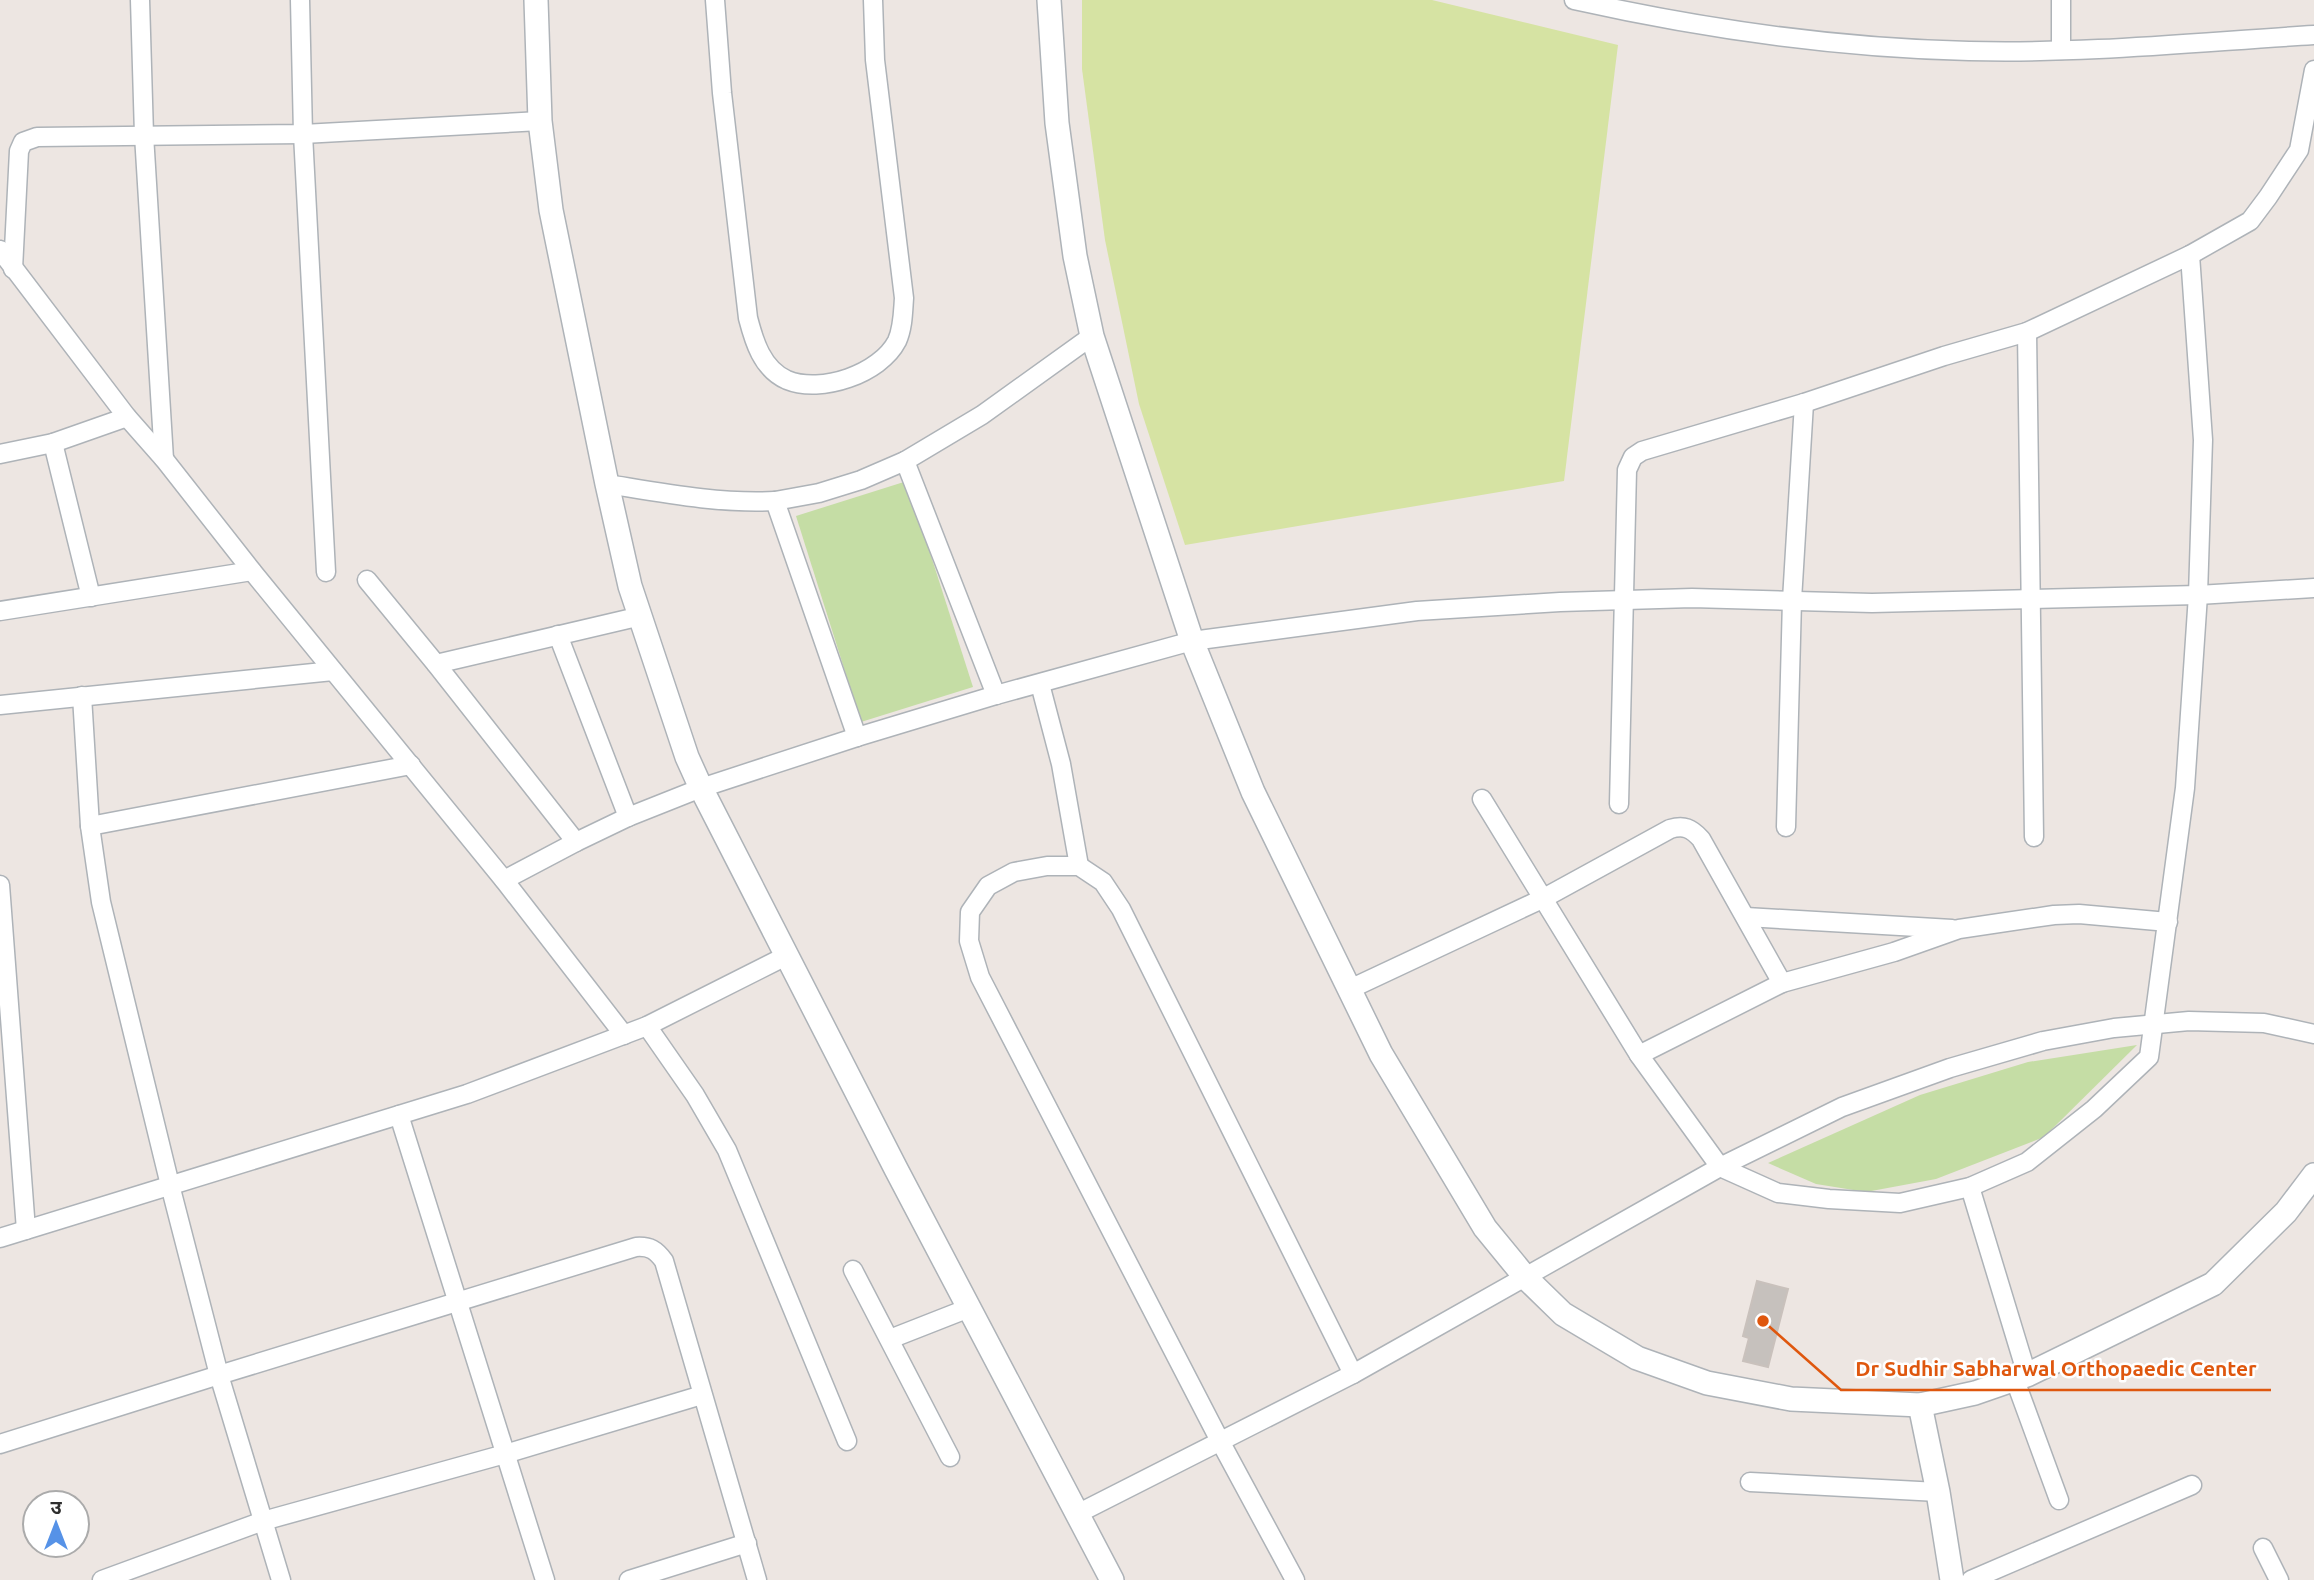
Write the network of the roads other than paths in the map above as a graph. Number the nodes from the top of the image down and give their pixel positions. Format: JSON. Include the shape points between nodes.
{"nodes":[{"id":1,"x":140,"y":0,"type":"edge"},
{"id":2,"x":300,"y":0,"type":"edge"},
{"id":3,"x":536,"y":0,"type":"edge"},
{"id":4,"x":715,"y":0,"type":"edge"},
{"id":5,"x":873,"y":0,"type":"edge"},
{"id":6,"x":1049,"y":0,"type":"edge"},
{"id":7,"x":1574,"y":0,"type":"edge"},
{"id":8,"x":2061,"y":0,"type":"edge"},
{"id":9,"x":2314,"y":35,"type":"edge"},
{"id":10,"x":2061,"y":50,"type":"junction"},
{"id":11,"x":2314,"y":70,"type":"edge"},
{"id":12,"x":540,"y":121,"type":"junction"},
{"id":13,"x":303,"y":134,"type":"junction"},
{"id":14,"x":144,"y":135,"type":"junction"},
{"id":15,"x":0,"y":250,"type":"edge"},
{"id":16,"x":2190,"y":255,"type":"junction"},
{"id":17,"x":13,"y":269,"type":"junction"},
{"id":18,"x":2027,"y":332,"type":"junction"},
{"id":19,"x":1092,"y":337,"type":"junction"},
{"id":20,"x":1804,"y":403,"type":"junction"},
{"id":21,"x":127,"y":417,"type":"junction"},
{"id":22,"x":53,"y":443,"type":"junction"},
{"id":23,"x":0,"y":454,"type":"edge"},
{"id":24,"x":164,"y":459,"type":"junction"},
{"id":25,"x":905,"y":461,"type":"junction"},
{"id":26,"x":607,"y":484,"type":"junction"},
{"id":27,"x":775,"y":501,"type":"junction"},
{"id":28,"x":251,"y":571,"type":"junction"},
{"id":29,"x":326,"y":572,"type":"dead end"},
{"id":30,"x":367,"y":580,"type":"dead end"},
{"id":31,"x":2314,"y":588,"type":"edge"},
{"id":32,"x":2198,"y":595,"type":"junction"},
{"id":33,"x":91,"y":597,"type":"junction"},
{"id":34,"x":2029,"y":599,"type":"junction"},
{"id":35,"x":1792,"y":600,"type":"junction"},
{"id":36,"x":1625,"y":601,"type":"junction"},
{"id":37,"x":0,"y":611,"type":"edge"},
{"id":38,"x":640,"y":616,"type":"junction"},
{"id":39,"x":558,"y":635,"type":"junction"},
{"id":40,"x":1192,"y":641,"type":"junction"},
{"id":41,"x":436,"y":664,"type":"junction"},
{"id":42,"x":333,"y":671,"type":"junction"},
{"id":43,"x":1040,"y":684,"type":"junction"},
{"id":44,"x":996,"y":695,"type":"junction"},
{"id":45,"x":82,"y":696,"type":"junction"},
{"id":46,"x":0,"y":705,"type":"edge"},
{"id":47,"x":857,"y":737,"type":"junction"},
{"id":48,"x":411,"y":765,"type":"junction"},
{"id":49,"x":701,"y":788,"type":"junction"},
{"id":50,"x":1482,"y":799,"type":"dead end"},
{"id":51,"x":1619,"y":804,"type":"dead end"},
{"id":52,"x":628,"y":817,"type":"junction"},
{"id":53,"x":90,"y":826,"type":"junction"},
{"id":54,"x":1786,"y":827,"type":"dead end"},
{"id":55,"x":2034,"y":837,"type":"dead end"},
{"id":56,"x":576,"y":842,"type":"junction"},
{"id":57,"x":1079,"y":866,"type":"junction"},
{"id":58,"x":504,"y":880,"type":"junction"},
{"id":59,"x":0,"y":885,"type":"edge"},
{"id":60,"x":1544,"y":898,"type":"junction"},
{"id":61,"x":1745,"y":917,"type":"junction"},
{"id":62,"x":2168,"y":922,"type":"junction"},
{"id":63,"x":1959,"y":929,"type":"junction"},
{"id":64,"x":788,"y":955,"type":"junction"},
{"id":65,"x":1782,"y":983,"type":"junction"},
{"id":66,"x":1350,"y":989,"type":"junction"},
{"id":67,"x":2153,"y":1025,"type":"junction"},
{"id":68,"x":647,"y":1026,"type":"junction"},
{"id":69,"x":2314,"y":1034,"type":"edge"},
{"id":70,"x":624,"y":1035,"type":"junction"},
{"id":71,"x":1639,"y":1055,"type":"junction"},
{"id":72,"x":399,"y":1115,"type":"junction"},
{"id":73,"x":1720,"y":1167,"type":"junction"},
{"id":74,"x":2314,"y":1175,"type":"edge"},
{"id":75,"x":170,"y":1185,"type":"junction"},
{"id":76,"x":1970,"y":1187,"type":"junction"},
{"id":77,"x":26,"y":1230,"type":"junction"},
{"id":78,"x":0,"y":1238,"type":"edge"},
{"id":79,"x":853,"y":1270,"type":"dead end"},
{"id":80,"x":1525,"y":1278,"type":"junction"},
{"id":81,"x":457,"y":1302,"type":"junction"},
{"id":82,"x":969,"y":1308,"type":"junction"},
{"id":83,"x":890,"y":1339,"type":"junction"},
{"id":84,"x":1353,"y":1374,"type":"junction"},
{"id":85,"x":219,"y":1375,"type":"junction"},
{"id":86,"x":2021,"y":1378,"type":"junction"},
{"id":87,"x":702,"y":1395,"type":"junction"},
{"id":88,"x":1920,"y":1405,"type":"junction"},
{"id":89,"x":847,"y":1441,"type":"dead end"},
{"id":90,"x":1220,"y":1441,"type":"junction"},
{"id":91,"x":0,"y":1444,"type":"edge"},
{"id":92,"x":505,"y":1454,"type":"junction"},
{"id":93,"x":950,"y":1457,"type":"dead end"},
{"id":94,"x":1750,"y":1482,"type":"dead end"},
{"id":95,"x":2192,"y":1485,"type":"dead end"},
{"id":96,"x":1938,"y":1492,"type":"junction"},
{"id":97,"x":2059,"y":1500,"type":"dead end"},
{"id":98,"x":1077,"y":1514,"type":"junction"},
{"id":99,"x":263,"y":1521,"type":"junction"},
{"id":100,"x":747,"y":1543,"type":"junction"},
{"id":101,"x":2263,"y":1548,"type":"dead end"},
{"id":102,"x":1109,"y":1579,"type":"edge"},
{"id":103,"x":102,"y":1580,"type":"edge"},
{"id":104,"x":281,"y":1580,"type":"edge"},
{"id":105,"x":545,"y":1580,"type":"edge"},
{"id":106,"x":629,"y":1580,"type":"edge"},
{"id":107,"x":757,"y":1580,"type":"edge"},
{"id":108,"x":1295,"y":1580,"type":"edge"},
{"id":109,"x":1952,"y":1580,"type":"edge"},
{"id":110,"x":1971,"y":1580,"type":"edge"},
{"id":111,"x":2278,"y":1580,"type":"edge"}],
"edges":[{"from":1,"to":14,"type":"street"},
{"from":2,"to":13,"type":"street"},
{"from":3,"to":12,"type":"street"},
{"from":4,"to":5,"type":"street","via":[[747,317],[756,348],[768,364],[786,379],[826,384],[851,378],[881,360],[897,341],[903,316],[874,60]]},
{"from":6,"to":19,"type":"street","via":[[1057,123],[1075,256]]},
{"from":7,"to":10,"type":"street","via":[[1660,19],[1816,41],[1956,51]]},
{"from":8,"to":10,"type":"street"},
{"from":9,"to":10,"type":"street"},
{"from":11,"to":16,"type":"street","via":[[2299,150],[2268,197],[2250,221]]},
{"from":12,"to":13,"type":"street"},
{"from":12,"to":26,"type":"street","via":[[551,210]]},
{"from":13,"to":14,"type":"street"},
{"from":13,"to":29,"type":"street"},
{"from":14,"to":17,"type":"street","via":[[37,136],[23,142]]},
{"from":14,"to":24,"type":"street"},
{"from":15,"to":17,"type":"street"},
{"from":16,"to":18,"type":"street"},
{"from":16,"to":32,"type":"street","via":[[2203,440]]},
{"from":17,"to":21,"type":"street"},
{"from":18,"to":20,"type":"street"},
{"from":18,"to":34,"type":"street"},
{"from":19,"to":25,"type":"street","via":[[982,415]]},
{"from":19,"to":40,"type":"street"},
{"from":20,"to":35,"type":"street"},
{"from":20,"to":36,"type":"street","via":[[1633,457],[1627,470]]},
{"from":21,"to":22,"type":"street"},
{"from":21,"to":24,"type":"street"},
{"from":22,"to":23,"type":"street"},
{"from":22,"to":33,"type":"street"},
{"from":24,"to":28,"type":"street"},
{"from":25,"to":27,"type":"street","via":[[861,480]]},
{"from":25,"to":44,"type":"street"},
{"from":26,"to":27,"type":"street","via":[[747,503]]},
{"from":26,"to":38,"type":"street"},
{"from":27,"to":47,"type":"street"},
{"from":28,"to":33,"type":"street"},
{"from":28,"to":42,"type":"street"},
{"from":30,"to":41,"type":"street"},
{"from":31,"to":32,"type":"street"},
{"from":32,"to":34,"type":"street"},
{"from":32,"to":62,"type":"street","via":[[2185,788]]},
{"from":33,"to":37,"type":"street"},
{"from":34,"to":35,"type":"street"},
{"from":34,"to":55,"type":"street"},
{"from":35,"to":36,"type":"street"},
{"from":35,"to":54,"type":"street"},
{"from":36,"to":40,"type":"street","via":[[1417,611]]},
{"from":36,"to":51,"type":"street"},
{"from":38,"to":39,"type":"street"},
{"from":38,"to":49,"type":"street"},
{"from":39,"to":41,"type":"street"},
{"from":39,"to":52,"type":"street"},
{"from":40,"to":43,"type":"street"},
{"from":40,"to":66,"type":"street","via":[[1253,792]]},
{"from":41,"to":56,"type":"street"},
{"from":42,"to":45,"type":"street"},
{"from":42,"to":48,"type":"street"},
{"from":43,"to":44,"type":"street"},
{"from":43,"to":57,"type":"street","via":[[1061,764]]},
{"from":44,"to":47,"type":"street"},
{"from":45,"to":46,"type":"street"},
{"from":45,"to":53,"type":"street"},
{"from":47,"to":49,"type":"street"},
{"from":48,"to":53,"type":"street"},
{"from":48,"to":58,"type":"street"},
{"from":49,"to":52,"type":"street"},
{"from":49,"to":64,"type":"street"},
{"from":50,"to":60,"type":"street"},
{"from":52,"to":56,"type":"street"},
{"from":53,"to":75,"type":"street","via":[[101,902]]},
{"from":56,"to":58,"type":"street"},
{"from":57,"to":84,"type":"street","via":[[1103,882],[1121,909]]},
{"from":57,"to":90,"type":"street","via":[[1014,872],[988,887],[970,912],[969,941],[980,977]]},
{"from":58,"to":70,"type":"street"},
{"from":59,"to":77,"type":"street"},
{"from":60,"to":61,"type":"street","via":[[1680,826],[1693,829],[1701,839]]},
{"from":60,"to":66,"type":"street"},
{"from":60,"to":71,"type":"street"},
{"from":61,"to":63,"type":"street"},
{"from":61,"to":65,"type":"street"},
{"from":62,"to":63,"type":"street","via":[[2079,914]]},
{"from":62,"to":67,"type":"street"},
{"from":63,"to":65,"type":"street"},
{"from":64,"to":68,"type":"street"},
{"from":64,"to":82,"type":"street"},
{"from":65,"to":71,"type":"street"},
{"from":66,"to":80,"type":"street","via":[[1381,1054],[1478,1216]]},
{"from":67,"to":69,"type":"street","via":[[2264,1023]]},
{"from":67,"to":73,"type":"street","via":[[2043,1041],[1950,1068],[1842,1107]]},
{"from":67,"to":76,"type":"street","via":[[2149,1056],[2094,1109],[2027,1162]]},
{"from":68,"to":70,"type":"street"},
{"from":68,"to":89,"type":"street","via":[[727,1150]]},
{"from":70,"to":72,"type":"street"},
{"from":71,"to":73,"type":"street"},
{"from":72,"to":75,"type":"street"},
{"from":72,"to":81,"type":"street"},
{"from":73,"to":76,"type":"street","via":[[1778,1193],[1829,1199],[1900,1203]]},
{"from":73,"to":80,"type":"street"},
{"from":74,"to":86,"type":"street","via":[[2286,1212],[2213,1284]]},
{"from":75,"to":77,"type":"street"},
{"from":75,"to":85,"type":"street"},
{"from":76,"to":86,"type":"street"},
{"from":77,"to":78,"type":"street"},
{"from":79,"to":83,"type":"street"},
{"from":80,"to":84,"type":"street"},
{"from":80,"to":88,"type":"street","via":[[1563,1314],[1637,1358],[1707,1383],[1791,1399]]},
{"from":81,"to":85,"type":"street"},
{"from":81,"to":87,"type":"street","via":[[646,1247],[664,1261]]},
{"from":81,"to":92,"type":"street"},
{"from":82,"to":83,"type":"street"},
{"from":82,"to":98,"type":"street"},
{"from":83,"to":93,"type":"street"},
{"from":84,"to":90,"type":"street"},
{"from":85,"to":91,"type":"street"},
{"from":85,"to":99,"type":"street"},
{"from":86,"to":88,"type":"street"},
{"from":86,"to":97,"type":"street"},
{"from":87,"to":92,"type":"street"},
{"from":87,"to":100,"type":"street"},
{"from":88,"to":96,"type":"street"},
{"from":90,"to":98,"type":"street"},
{"from":90,"to":108,"type":"street"},
{"from":92,"to":99,"type":"street"},
{"from":92,"to":105,"type":"street"},
{"from":94,"to":96,"type":"street"},
{"from":95,"to":110,"type":"street"},
{"from":96,"to":109,"type":"street"},
{"from":98,"to":102,"type":"street"},
{"from":99,"to":103,"type":"street"},
{"from":99,"to":104,"type":"street"},
{"from":100,"to":106,"type":"street"},
{"from":100,"to":107,"type":"street"},
{"from":101,"to":111,"type":"street"}]}
